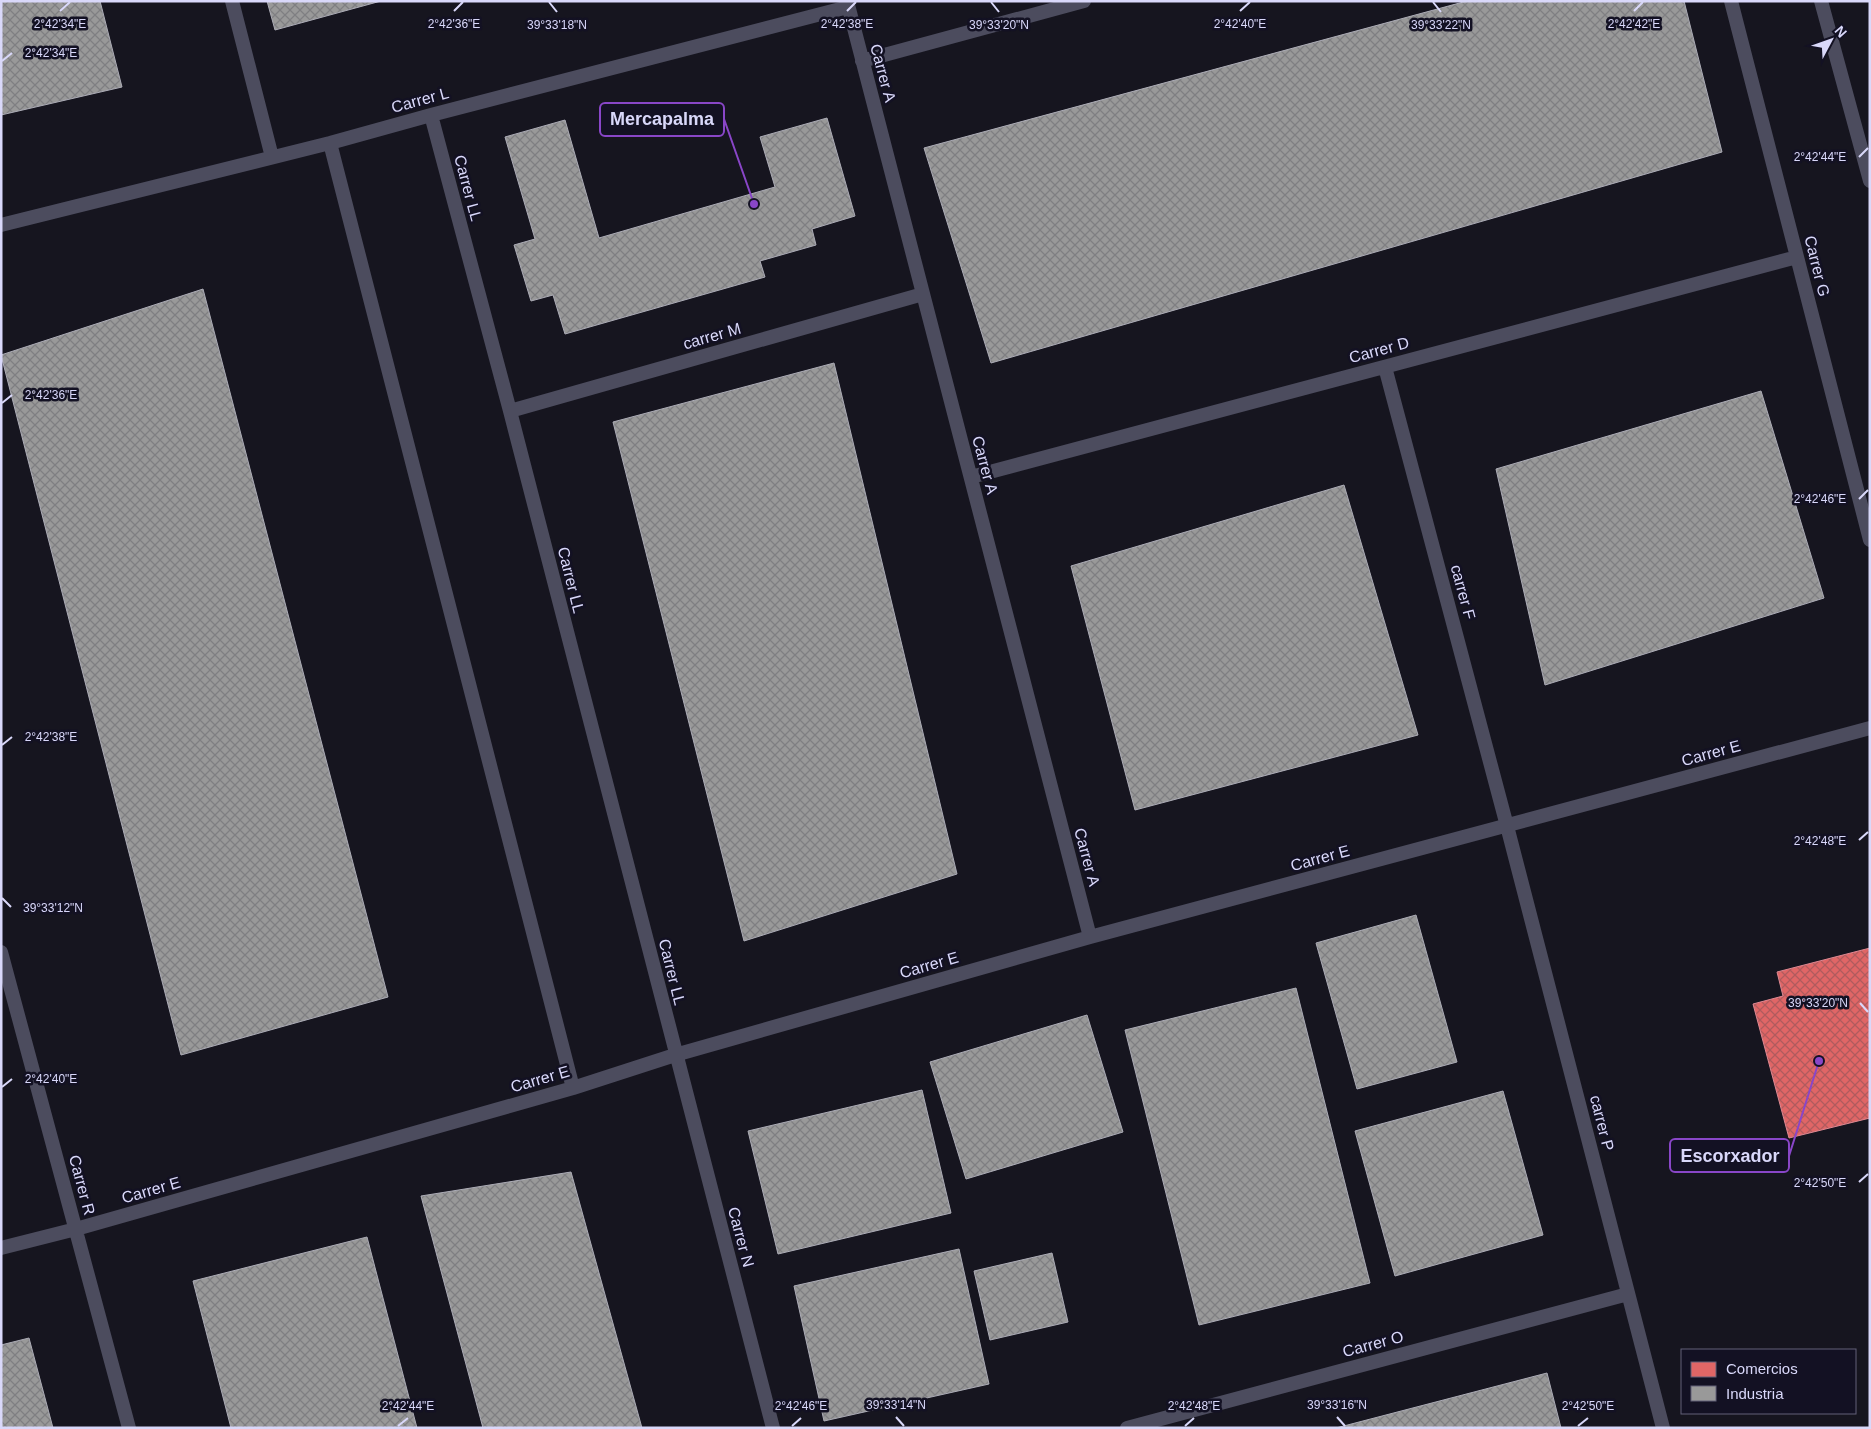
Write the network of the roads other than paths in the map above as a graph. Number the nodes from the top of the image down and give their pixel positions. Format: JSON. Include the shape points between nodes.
{"nodes":[{"id":1,"x":232,"y":1,"type":"edge"},
{"id":2,"x":1084,"y":1,"type":"edge"},
{"id":3,"x":1731,"y":1,"type":"edge"},
{"id":4,"x":1821,"y":1,"type":"edge"},
{"id":5,"x":848,"y":4,"type":"edge"},
{"id":6,"x":862,"y":61,"type":"junction"},
{"id":7,"x":431,"y":115,"type":"junction"},
{"id":8,"x":330,"y":143,"type":"junction"},
{"id":9,"x":272,"y":157,"type":"junction"},
{"id":10,"x":1870,"y":181,"type":"edge"},
{"id":11,"x":1,"y":225,"type":"edge"},
{"id":12,"x":1797,"y":257,"type":"junction"},
{"id":13,"x":923,"y":294,"type":"junction"},
{"id":14,"x":1385,"y":367,"type":"junction"},
{"id":15,"x":510,"y":411,"type":"junction"},
{"id":16,"x":971,"y":477,"type":"junction"},
{"id":17,"x":1870,"y":540,"type":"edge"},
{"id":18,"x":1870,"y":728,"type":"edge"},
{"id":19,"x":1508,"y":826,"type":"junction"},
{"id":20,"x":1090,"y":937,"type":"junction"},
{"id":21,"x":1,"y":952,"type":"edge"},
{"id":22,"x":675,"y":1055,"type":"junction"},
{"id":23,"x":574,"y":1088,"type":"junction"},
{"id":24,"x":76,"y":1229,"type":"junction"},
{"id":25,"x":1,"y":1248,"type":"edge"},
{"id":26,"x":1628,"y":1294,"type":"junction"},
{"id":27,"x":129,"y":1428,"type":"edge"},
{"id":28,"x":773,"y":1428,"type":"edge"},
{"id":29,"x":1127,"y":1428,"type":"edge"},
{"id":30,"x":1663,"y":1428,"type":"edge"}],
"edges":[{"from":1,"to":9,"type":"lane"},
{"from":2,"to":6,"type":"lane"},
{"from":3,"to":12,"type":"lane","name":"Carrer G"},
{"from":4,"to":10,"type":"lane"},
{"from":5,"to":6,"type":"lane","name":"Carrer A"},
{"from":5,"to":7,"type":"lane","name":"Carrer L"},
{"from":6,"to":13,"type":"lane","name":"Carrer A"},
{"from":7,"to":8,"type":"lane","name":"Carrer L"},
{"from":7,"to":15,"type":"lane","name":"Carrer LL"},
{"from":8,"to":9,"type":"lane","name":"Carrer L"},
{"from":8,"to":23,"type":"lane"},
{"from":9,"to":11,"type":"lane","name":"Carrer L"},
{"from":12,"to":14,"type":"lane","name":"Carrer D"},
{"from":12,"to":17,"type":"lane","name":"Carrer G"},
{"from":13,"to":15,"type":"lane","name":"carrer M"},
{"from":13,"to":16,"type":"lane","name":"Carrer A"},
{"from":14,"to":16,"type":"lane","name":"Carrer D"},
{"from":14,"to":19,"type":"lane","name":"carrer F"},
{"from":15,"to":22,"type":"lane","name":"Carrer LL"},
{"from":16,"to":20,"type":"lane","name":"Carrer A"},
{"from":18,"to":19,"type":"lane","name":"Carrer E"},
{"from":19,"to":20,"type":"lane","name":"Carrer E"},
{"from":19,"to":26,"type":"lane","name":"carrer P"},
{"from":20,"to":22,"type":"lane","name":"Carrer E"},
{"from":21,"to":24,"type":"lane","name":"Carrer R"},
{"from":22,"to":23,"type":"lane","name":"Carrer E"},
{"from":22,"to":28,"type":"lane","name":"Carrer N"},
{"from":23,"to":24,"type":"lane","name":"Carrer E"},
{"from":24,"to":25,"type":"lane","name":"Carrer E"},
{"from":24,"to":27,"type":"lane","name":"Carrer R"},
{"from":26,"to":29,"type":"lane","name":"Carrer O"},
{"from":26,"to":30,"type":"lane","name":"carrer P"}]}
